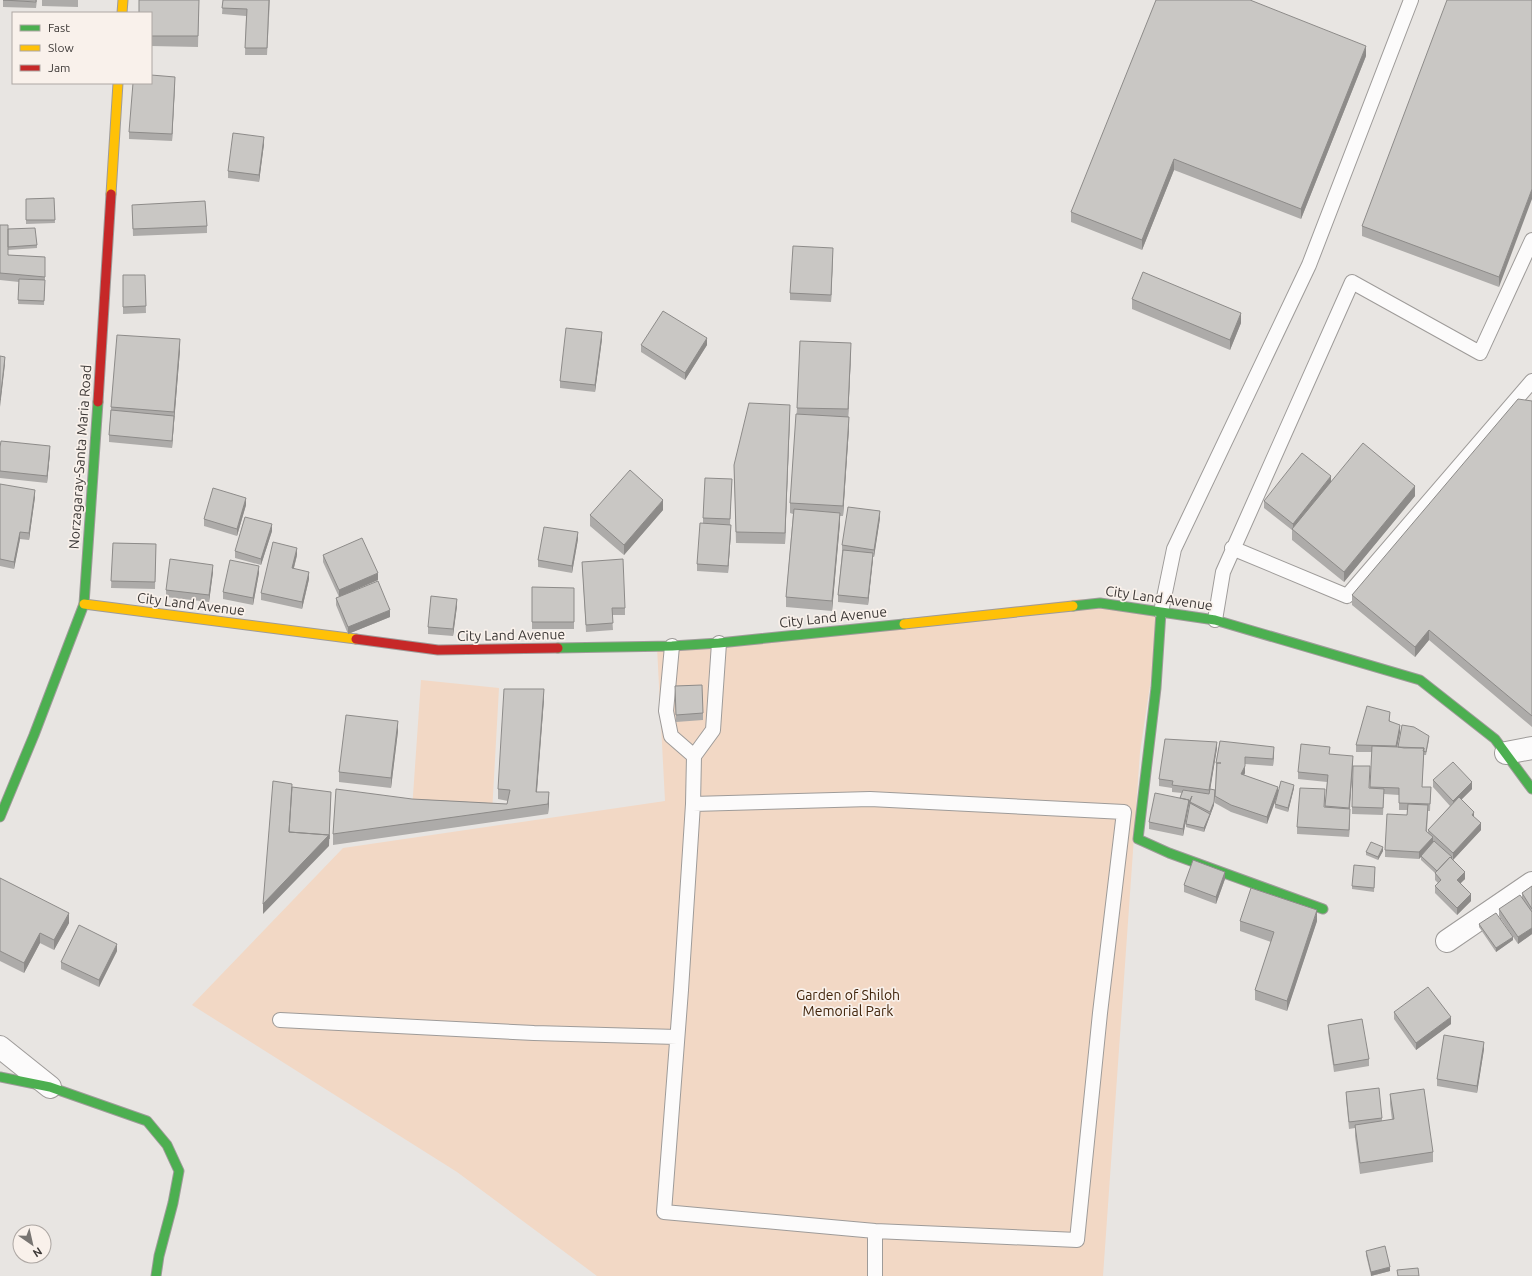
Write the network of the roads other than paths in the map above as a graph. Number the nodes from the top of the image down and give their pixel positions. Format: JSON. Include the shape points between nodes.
{"nodes":[{"id":1,"x":123,"y":0,"type":"edge"},
{"id":2,"x":1411,"y":0,"type":"edge"},
{"id":3,"x":122,"y":12,"type":"edge"},
{"id":4,"x":118,"y":84,"type":"edge"},
{"id":5,"x":1532,"y":240,"type":"edge"},
{"id":6,"x":1532,"y":382,"type":"edge"},
{"id":7,"x":1232,"y":548,"type":"junction"},
{"id":8,"x":84,"y":604,"type":"junction"},
{"id":9,"x":1161,"y":612,"type":"junction"},
{"id":10,"x":1214,"y":620,"type":"junction"},
{"id":11,"x":719,"y":643,"type":"junction"},
{"id":12,"x":672,"y":646,"type":"junction"},
{"id":13,"x":1532,"y":748,"type":"edge"},
{"id":14,"x":1506,"y":753,"type":"junction"},
{"id":15,"x":694,"y":756,"type":"junction"},
{"id":16,"x":1532,"y":789,"type":"edge"},
{"id":17,"x":692,"y":804,"type":"junction"},
{"id":18,"x":0,"y":817,"type":"edge"},
{"id":19,"x":1532,"y":883,"type":"edge"},
{"id":20,"x":1323,"y":909,"type":"dead end"},
{"id":21,"x":1447,"y":941,"type":"dead end"},
{"id":22,"x":280,"y":1020,"type":"dead end"},
{"id":23,"x":677,"y":1037,"type":"junction"},
{"id":24,"x":0,"y":1047,"type":"edge"},
{"id":25,"x":0,"y":1077,"type":"edge"},
{"id":26,"x":50,"y":1087,"type":"junction"},
{"id":27,"x":875,"y":1231,"type":"junction"},
{"id":28,"x":156,"y":1276,"type":"edge"},
{"id":29,"x":875,"y":1276,"type":"edge"}],
"edges":[{"from":1,"to":3,"type":"street"},
{"from":2,"to":9,"type":"lane","via":[[1309,265],[1174,549]]},
{"from":4,"to":8,"type":"street","name":"Norzagaray-Santa Maria Road"},
{"from":5,"to":7,"type":"lane","via":[[1480,353],[1352,282]]},
{"from":6,"to":7,"type":"lane","via":[[1347,596]]},
{"from":7,"to":10,"type":"lane","via":[[1223,572]]},
{"from":8,"to":12,"type":"street","name":"City Land Avenue","via":[[438,650]]},
{"from":8,"to":18,"type":"street","name":"Norzagaray-Santa Maria Road"},
{"from":9,"to":10,"type":"street","name":"City Land Avenue"},
{"from":9,"to":11,"type":"street","name":"City Land Avenue","via":[[1100,603]]},
{"from":9,"to":20,"type":"street","via":[[1156,688],[1138,839],[1169,853]]},
{"from":10,"to":14,"type":"street","name":"City Land Avenue","via":[[1420,680],[1495,739]]},
{"from":11,"to":12,"type":"street","name":"City Land Avenue"},
{"from":11,"to":15,"type":"lane","via":[[713,730]]},
{"from":12,"to":15,"type":"lane","via":[[666,711],[671,736]]},
{"from":13,"to":14,"type":"street"},
{"from":14,"to":16,"type":"street","name":"City Land Avenue"},
{"from":15,"to":17,"type":"lane"},
{"from":17,"to":23,"type":"lane"},
{"from":17,"to":27,"type":"lane","via":[[870,799],[1124,812],[1077,1240]]},
{"from":19,"to":21,"type":"street"},
{"from":22,"to":23,"type":"lane","via":[[534,1033]]},
{"from":23,"to":27,"type":"lane","via":[[664,1212]]},
{"from":24,"to":26,"type":"street"},
{"from":25,"to":26,"type":"street"},
{"from":26,"to":28,"type":"street","via":[[147,1121],[167,1145],[179,1171]]},
{"from":27,"to":29,"type":"lane"}]}
